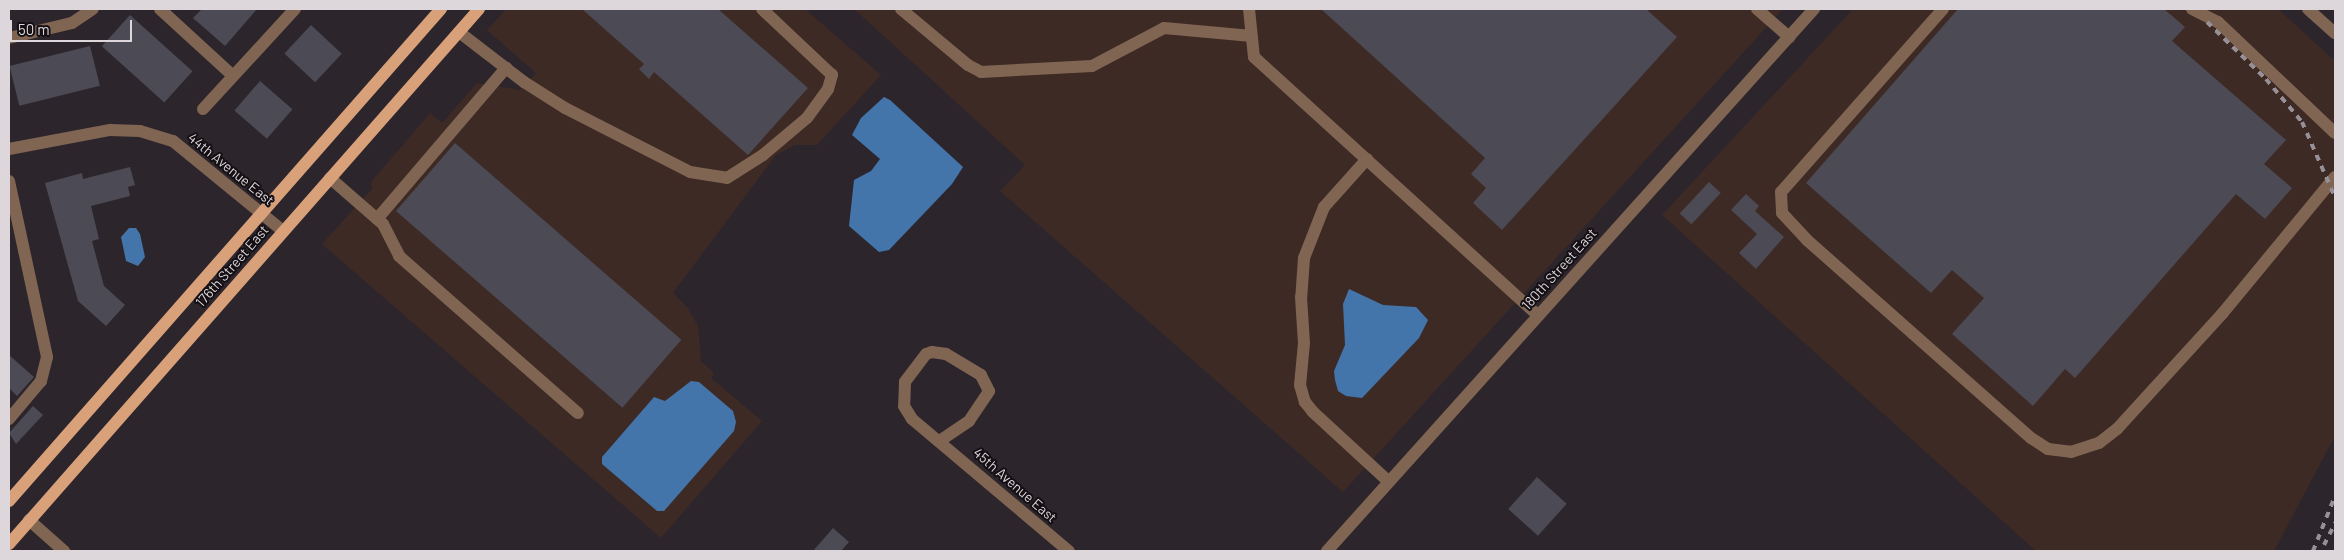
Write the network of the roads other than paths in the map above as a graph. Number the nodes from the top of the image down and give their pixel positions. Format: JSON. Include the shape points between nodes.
{"nodes":[{"id":1,"x":93,"y":9,"type":"edge"},
{"id":2,"x":160,"y":9,"type":"edge"},
{"id":3,"x":295,"y":9,"type":"edge"},
{"id":4,"x":441,"y":9,"type":"edge"},
{"id":5,"x":479,"y":9,"type":"edge"},
{"id":6,"x":762,"y":9,"type":"edge"},
{"id":7,"x":901,"y":9,"type":"edge"},
{"id":8,"x":1249,"y":9,"type":"edge"},
{"id":9,"x":1757,"y":9,"type":"edge"},
{"id":10,"x":1814,"y":9,"type":"edge"},
{"id":11,"x":1943,"y":9,"type":"edge"},
{"id":12,"x":2192,"y":9,"type":"edge"},
{"id":13,"x":2308,"y":9,"type":"edge"},
{"id":14,"x":2334,"y":30,"type":"edge"},
{"id":15,"x":458,"y":32,"type":"junction"},
{"id":16,"x":1252,"y":36,"type":"junction"},
{"id":17,"x":1789,"y":37,"type":"junction"},
{"id":18,"x":9,"y":38,"type":"edge"},
{"id":19,"x":506,"y":68,"type":"junction"},
{"id":20,"x":233,"y":76,"type":"junction"},
{"id":21,"x":203,"y":110,"type":"dead end"},
{"id":22,"x":2335,"y":132,"type":"edge"},
{"id":23,"x":9,"y":149,"type":"edge"},
{"id":24,"x":1367,"y":159,"type":"junction"},
{"id":25,"x":2335,"y":177,"type":"edge"},
{"id":26,"x":330,"y":178,"type":"junction"},
{"id":27,"x":9,"y":181,"type":"edge"},
{"id":28,"x":262,"y":213,"type":"junction"},
{"id":29,"x":377,"y":219,"type":"junction"},
{"id":30,"x":283,"y":231,"type":"junction"},
{"id":31,"x":14,"y":232,"type":"edge"},
{"id":32,"x":1538,"y":315,"type":"junction"},
{"id":33,"x":578,"y":413,"type":"dead end"},
{"id":34,"x":9,"y":419,"type":"edge"},
{"id":35,"x":941,"y":440,"type":"junction"},
{"id":36,"x":1389,"y":482,"type":"junction"},
{"id":37,"x":9,"y":501,"type":"edge"},
{"id":38,"x":29,"y":520,"type":"junction"},
{"id":39,"x":9,"y":544,"type":"edge"},
{"id":40,"x":64,"y":551,"type":"edge"},
{"id":41,"x":1069,"y":551,"type":"edge"},
{"id":42,"x":1327,"y":551,"type":"edge"}],
"edges":[{"from":1,"to":18,"type":"street","via":[[72,23]]},
{"from":2,"to":20,"type":"street"},
{"from":3,"to":20,"type":"street"},
{"from":4,"to":28,"type":"main road","name":"176th Street East"},
{"from":5,"to":15,"type":"main road","name":"176th Street East"},
{"from":6,"to":19,"type":"street","via":[[832,74],[828,89],[807,118],[763,155],[727,178],[690,172],[565,108]]},
{"from":7,"to":16,"type":"street","via":[[968,65],[981,72],[1092,66],[1164,28]]},
{"from":8,"to":16,"type":"street"},
{"from":9,"to":17,"type":"street"},
{"from":10,"to":17,"type":"street","name":"180th Street East"},
{"from":11,"to":25,"type":"street","via":[[1781,192],[1782,213],[1807,240],[2031,438],[2048,449],[2070,452],[2099,443],[2117,428],[2222,314]]},
{"from":12,"to":22,"type":"street","via":[[2218,22]]},
{"from":13,"to":14,"type":"street"},
{"from":15,"to":19,"type":"street"},
{"from":15,"to":26,"type":"main road","name":"176th Street East"},
{"from":16,"to":24,"type":"street","via":[[1254,57]]},
{"from":17,"to":32,"type":"street","name":"180th Street East"},
{"from":19,"to":29,"type":"street"},
{"from":20,"to":21,"type":"street"},
{"from":23,"to":28,"type":"street","name":"44th Avenue East","via":[[110,130],[140,131],[173,141],[189,151]]},
{"from":24,"to":32,"type":"street"},
{"from":24,"to":36,"type":"street","via":[[1324,207],[1304,258],[1301,297],[1304,343],[1300,385],[1305,402],[1313,412]]},
{"from":26,"to":29,"type":"street"},
{"from":26,"to":30,"type":"main road","name":"176th Street East"},
{"from":27,"to":31,"type":"street"},
{"from":28,"to":30,"type":"street","name":"44th Avenue East"},
{"from":28,"to":37,"type":"main road","name":"176th Street East"},
{"from":29,"to":33,"type":"street","via":[[399,256]]},
{"from":30,"to":38,"type":"main road","name":"176th Street East"},
{"from":31,"to":34,"type":"street","via":[[47,356],[41,382]]},
{"from":32,"to":36,"type":"street","name":"180th Street East"},
{"from":35,"to":35,"type":"street","via":[[912,419],[904,406],[905,382],[926,354],[932,352],[946,354],[981,375],[989,391],[969,421]]},
{"from":35,"to":41,"type":"street","name":"45th Avenue East"},
{"from":36,"to":42,"type":"street","name":"180th Street East"},
{"from":38,"to":39,"type":"main road","name":"176th Street East"},
{"from":38,"to":40,"type":"street"}]}
